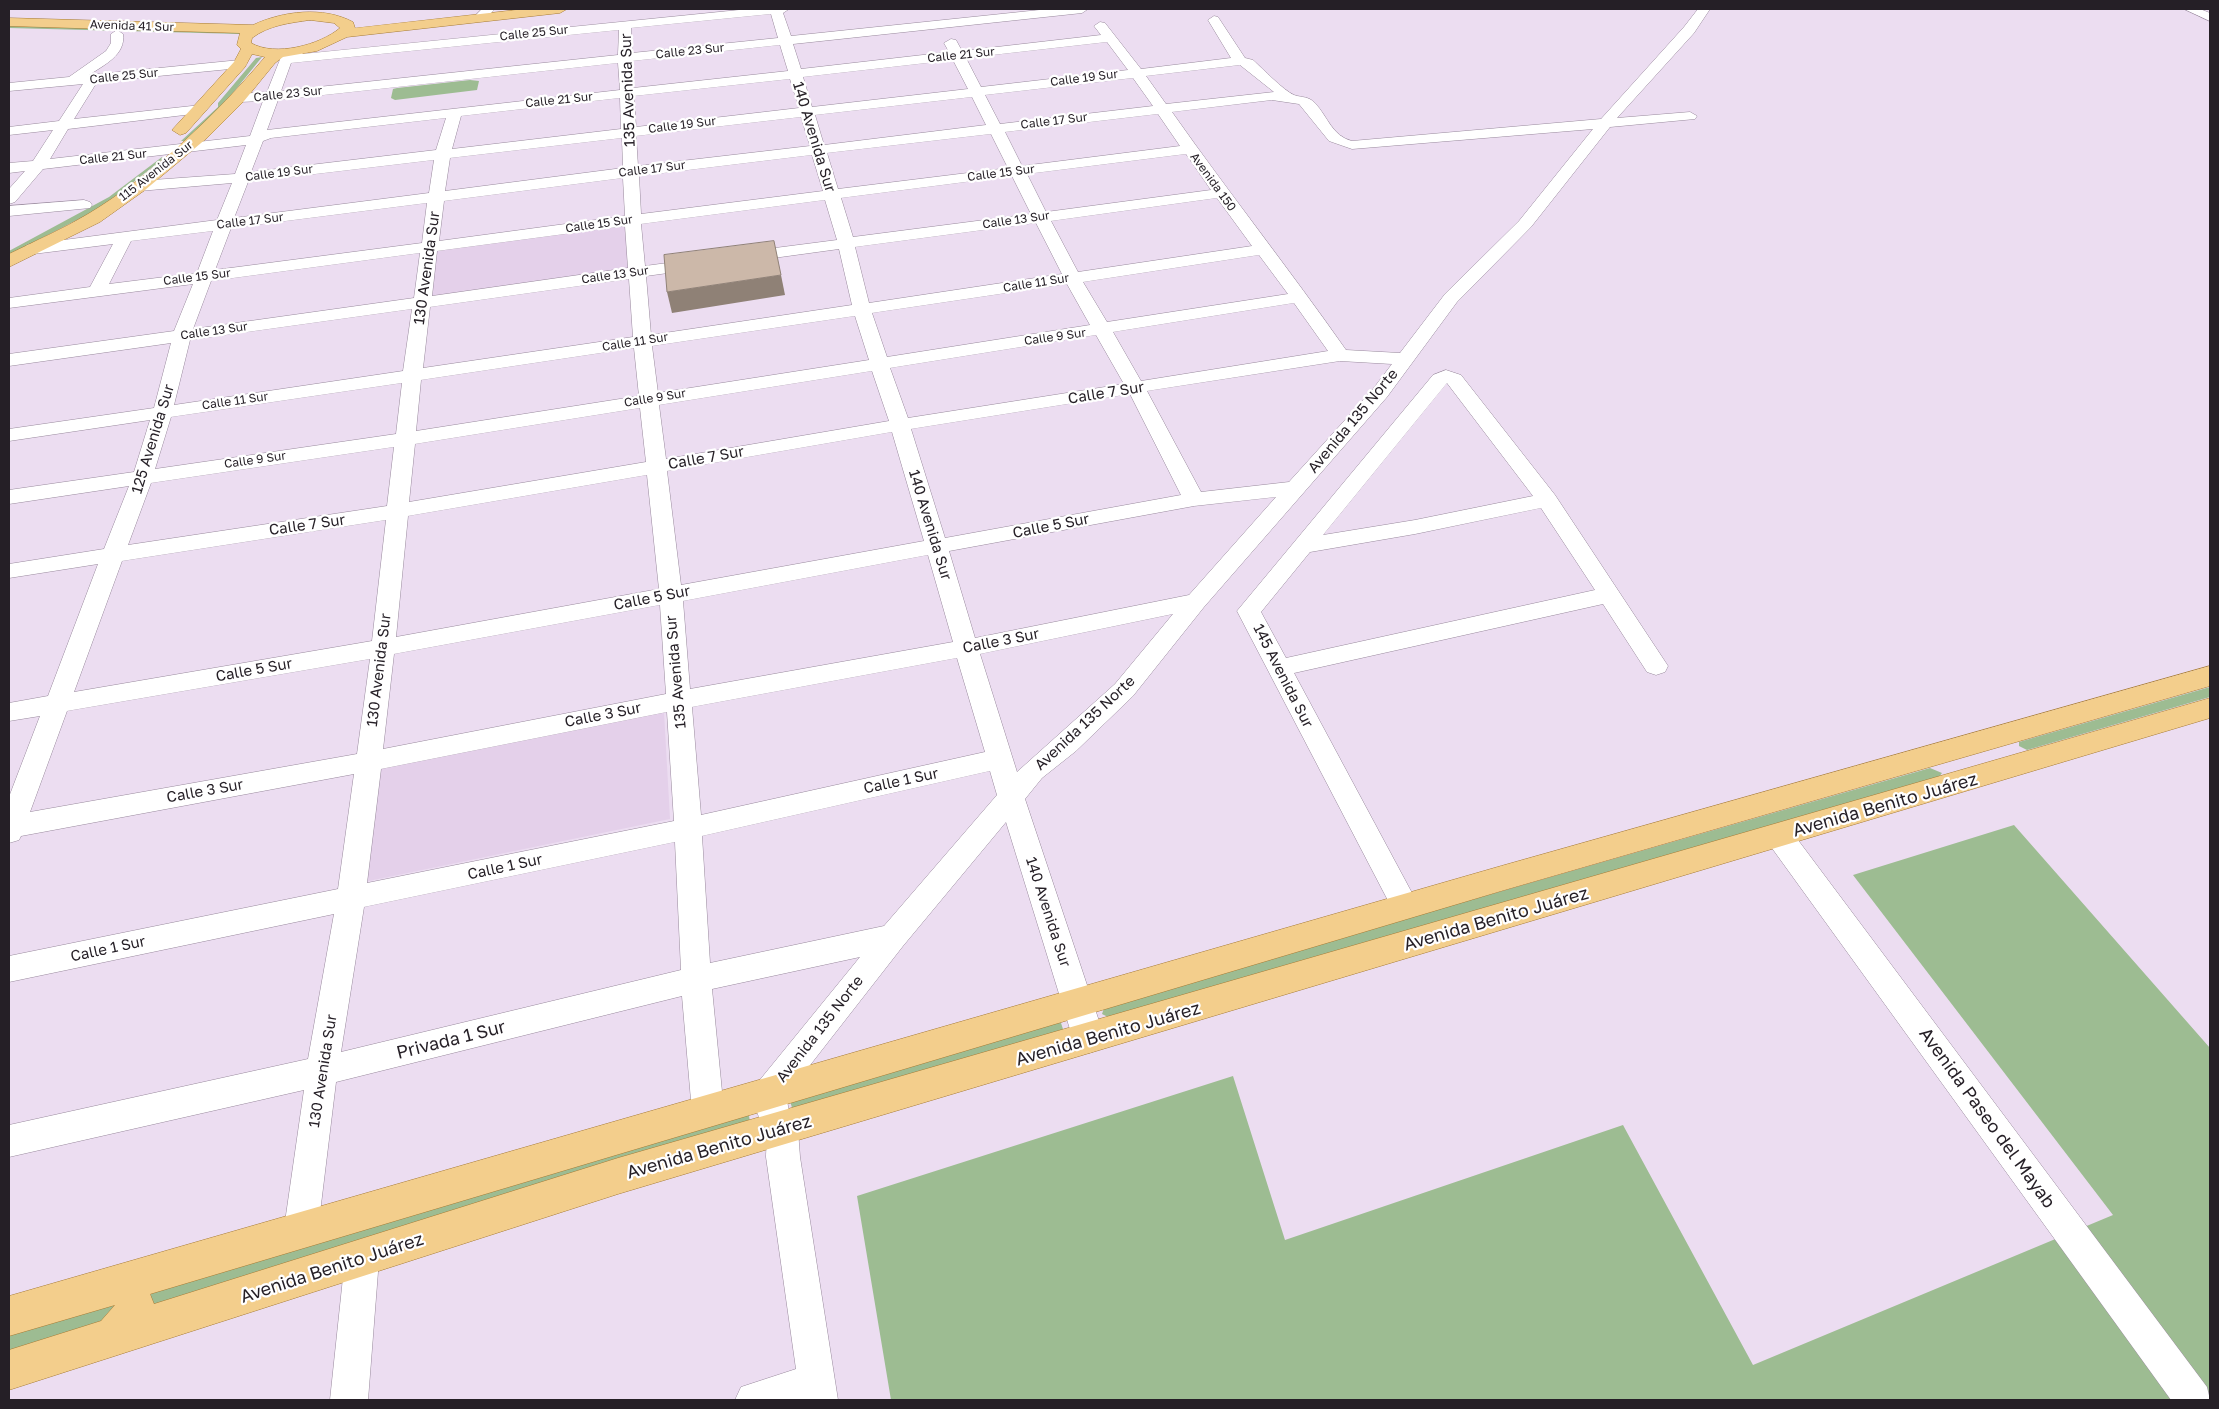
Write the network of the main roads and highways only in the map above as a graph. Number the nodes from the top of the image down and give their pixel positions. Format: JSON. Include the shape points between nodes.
{"nodes":[{"id":1,"x":560,"y":9,"type":"edge"},
{"id":2,"x":484,"y":11,"type":"edge"},
{"id":3,"x":325,"y":13,"type":"edge"},
{"id":4,"x":9,"y":22,"type":"edge"},
{"id":5,"x":346,"y":29,"type":"junction"},
{"id":6,"x":255,"y":30,"type":"junction"},
{"id":7,"x":9,"y":31,"type":"edge"},
{"id":8,"x":246,"y":44,"type":"junction"},
{"id":9,"x":289,"y":55,"type":"junction"},
{"id":10,"x":9,"y":242,"type":"edge"},
{"id":11,"x":9,"y":261,"type":"edge"},
{"id":12,"x":2210,"y":676,"type":"edge"},
{"id":13,"x":2210,"y":708,"type":"edge"},
{"id":14,"x":126,"y":1282,"type":"junction"},
{"id":15,"x":9,"y":1316,"type":"edge"},
{"id":16,"x":112,"y":1338,"type":"junction"},
{"id":17,"x":9,"y":1370,"type":"edge"}],
"edges":[{"from":1,"to":2,"type":"main road"},
{"from":2,"to":5,"type":"main road"},
{"from":3,"to":5,"type":"main road"},
{"from":3,"to":6,"type":"main road","via":[[292,18]]},
{"from":4,"to":6,"type":"main road","name":"Avenida 41 Sur"},
{"from":5,"to":9,"type":"main road","via":[[332,42]]},
{"from":6,"to":8,"type":"main road"},
{"from":7,"to":8,"type":"main road","name":"Avenida 41 Sur","via":[[116,34]]},
{"from":8,"to":9,"type":"main road","name":"Avenida 41 Sur"},
{"from":8,"to":10,"type":"main road","name":"115 Avenida Sur","via":[[240,64],[158,152],[84,205]]},
{"from":9,"to":11,"type":"main road","name":"115 Avenida Sur","via":[[270,60],[239,98],[139,186],[94,218]]},
{"from":12,"to":14,"type":"main road","name":"Avenida Benito Juárez","via":[[1405,906]]},
{"from":13,"to":16,"type":"main road","name":"Avenida Benito Juárez","via":[[618,1176]]},
{"from":14,"to":15,"type":"main road","name":"Avenida Benito Juárez"},
{"from":14,"to":16,"type":"main road","via":[[135,1306],[128,1322]]},
{"from":16,"to":17,"type":"main road","name":"Avenida Benito Juárez"}]}
